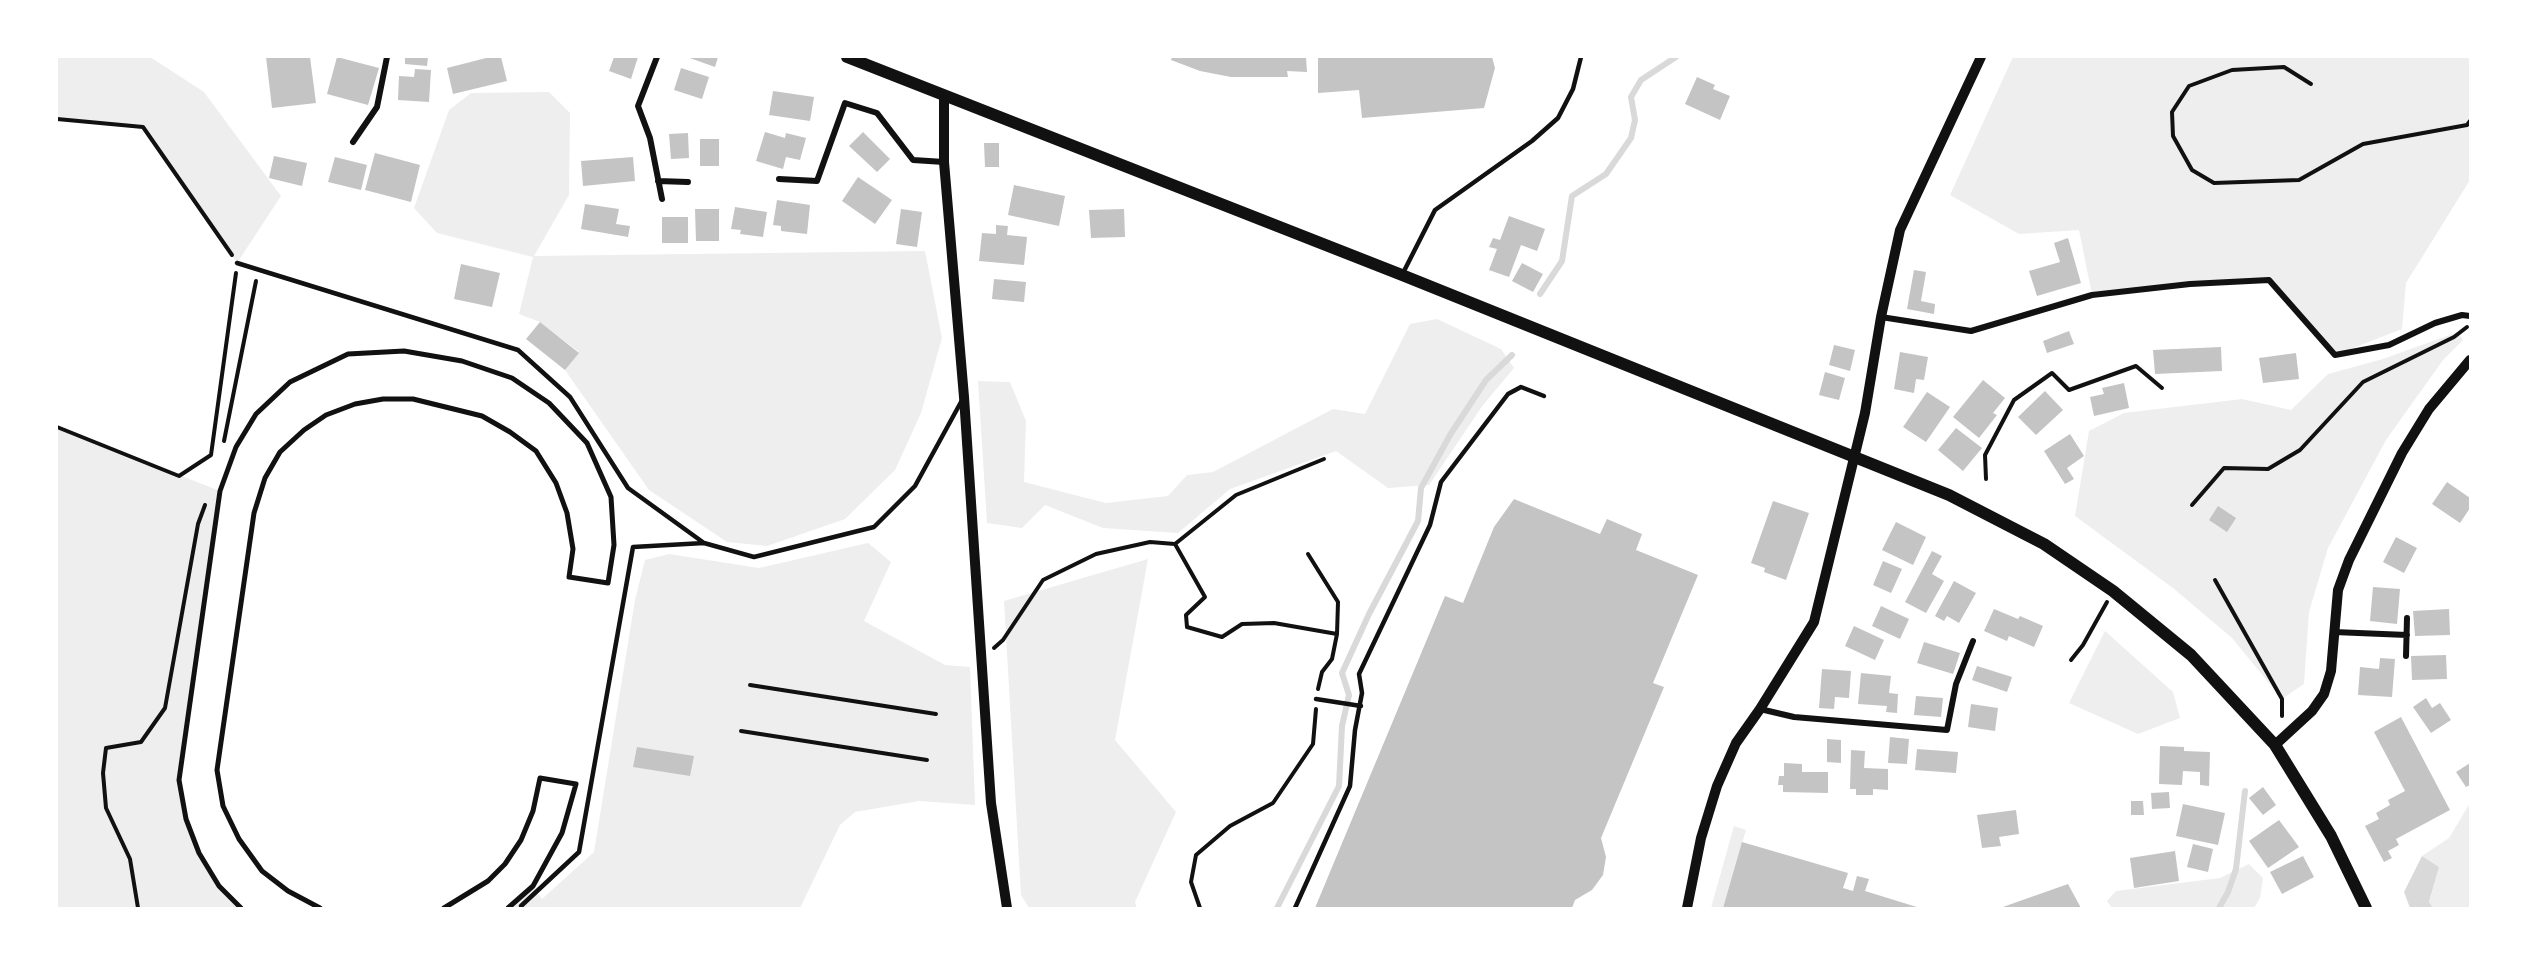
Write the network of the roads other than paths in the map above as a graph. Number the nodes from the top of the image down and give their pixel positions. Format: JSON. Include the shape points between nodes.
{"nodes":[{"id":1,"x":387,"y":57,"type":"edge"},
{"id":2,"x":657,"y":57,"type":"edge"},
{"id":3,"x":847,"y":57,"type":"edge"},
{"id":4,"x":1581,"y":57,"type":"edge"},
{"id":5,"x":1981,"y":57,"type":"edge"},
{"id":6,"x":944,"y":95,"type":"junction"},
{"id":7,"x":353,"y":142,"type":"dead end"},
{"id":8,"x":944,"y":162,"type":"junction"},
{"id":9,"x":779,"y":179,"type":"dead end"},
{"id":10,"x":658,"y":181,"type":"junction"},
{"id":11,"x":688,"y":182,"type":"dead end"},
{"id":12,"x":662,"y":199,"type":"dead end"},
{"id":13,"x":237,"y":263,"type":"road end"},
{"id":14,"x":1402,"y":275,"type":"junction"},
{"id":15,"x":2470,"y":316,"type":"edge"},
{"id":16,"x":1881,"y":317,"type":"junction"},
{"id":17,"x":2470,"y":360,"type":"edge"},
{"id":18,"x":1544,"y":396,"type":"dead end"},
{"id":19,"x":964,"y":397,"type":"junction"},
{"id":20,"x":1854,"y":457,"type":"junction"},
{"id":21,"x":704,"y":543,"type":"junction"},
{"id":22,"x":2408,"y":618,"type":"dead end"},
{"id":23,"x":2334,"y":632,"type":"junction"},
{"id":24,"x":2407,"y":635,"type":"junction"},
{"id":25,"x":1973,"y":641,"type":"dead end"},
{"id":26,"x":2406,"y":656,"type":"dead end"},
{"id":27,"x":1316,"y":699,"type":"road end"},
{"id":28,"x":1361,"y":706,"type":"junction"},
{"id":29,"x":1760,"y":709,"type":"junction"},
{"id":30,"x":2275,"y":745,"type":"junction"},
{"id":31,"x":521,"y":906,"type":"dead end"},
{"id":32,"x":242,"y":908,"type":"edge"},
{"id":33,"x":320,"y":908,"type":"edge"},
{"id":34,"x":444,"y":908,"type":"edge"},
{"id":35,"x":508,"y":908,"type":"edge"},
{"id":36,"x":1006,"y":908,"type":"edge"},
{"id":37,"x":1295,"y":908,"type":"edge"},
{"id":38,"x":1687,"y":908,"type":"edge"},
{"id":39,"x":2366,"y":908,"type":"edge"}],
"edges":[{"from":1,"to":7,"type":"street","via":[[377,107]]},
{"from":2,"to":10,"type":"street","via":[[638,106],[650,138]]},
{"from":3,"to":6,"type":"main road"},
{"from":4,"to":14,"type":"lane","via":[[1573,89],[1558,118],[1435,210]]},
{"from":5,"to":16,"type":"street","via":[[1900,230]]},
{"from":6,"to":8,"type":"street"},
{"from":6,"to":14,"type":"main road"},
{"from":8,"to":9,"type":"street","via":[[913,160],[877,112],[845,103],[817,181]]},
{"from":8,"to":19,"type":"street"},
{"from":10,"to":11,"type":"street"},
{"from":10,"to":12,"type":"street"},
{"from":13,"to":21,"type":"lane","via":[[518,350],[570,397],[628,488]]},
{"from":14,"to":20,"type":"main road"},
{"from":15,"to":16,"type":"street","via":[[2435,323],[2389,345],[2335,355],[2269,280],[2092,295],[1971,331]]},
{"from":16,"to":20,"type":"street"},
{"from":17,"to":23,"type":"street","via":[[2429,409],[2402,453],[2349,560],[2338,590]]},
{"from":18,"to":28,"type":"lane","via":[[1521,387],[1508,394],[1441,483],[1430,525],[1359,674]]},
{"from":19,"to":21,"type":"lane","via":[[915,486],[874,527],[754,557]]},
{"from":19,"to":36,"type":"street","via":[[991,803]]},
{"from":20,"to":29,"type":"street","via":[[1814,622]]},
{"from":20,"to":30,"type":"main road","via":[[1974,507],[2044,544],[2113,591],[2191,654]]},
{"from":21,"to":31,"type":"lane","via":[[633,547],[579,852]]},
{"from":22,"to":24,"type":"street"},
{"from":23,"to":24,"type":"street"},
{"from":23,"to":30,"type":"street","via":[[2331,670],[2324,693],[2312,711]]},
{"from":24,"to":26,"type":"street"},
{"from":25,"to":29,"type":"street","via":[[1956,684],[1947,730],[1794,717]]},
{"from":27,"to":28,"type":"lane"},
{"from":28,"to":37,"type":"lane","via":[[1354,730],[1350,786]]},
{"from":29,"to":38,"type":"street","via":[[1736,743],[1717,786],[1695,861]]},
{"from":30,"to":39,"type":"main road","via":[[2331,836]]},
{"from":32,"to":33,"type":"street","via":[[219,886],[199,853],[186,819],[179,780],[220,491],[236,447],[256,414],[290,382],[348,354],[404,351],[462,362],[512,378],[549,403],[587,443],[611,497],[614,544],[608,583],[569,577],[573,549],[567,513],[556,483],[536,451],[482,416],[413,399],[383,399],[326,415],[280,452],[265,478],[254,513],[217,770],[223,806],[239,839],[262,871]]},
{"from":34,"to":35,"type":"street","via":[[488,881],[505,864],[529,821],[540,778],[576,784],[562,833],[533,886]]}]}
